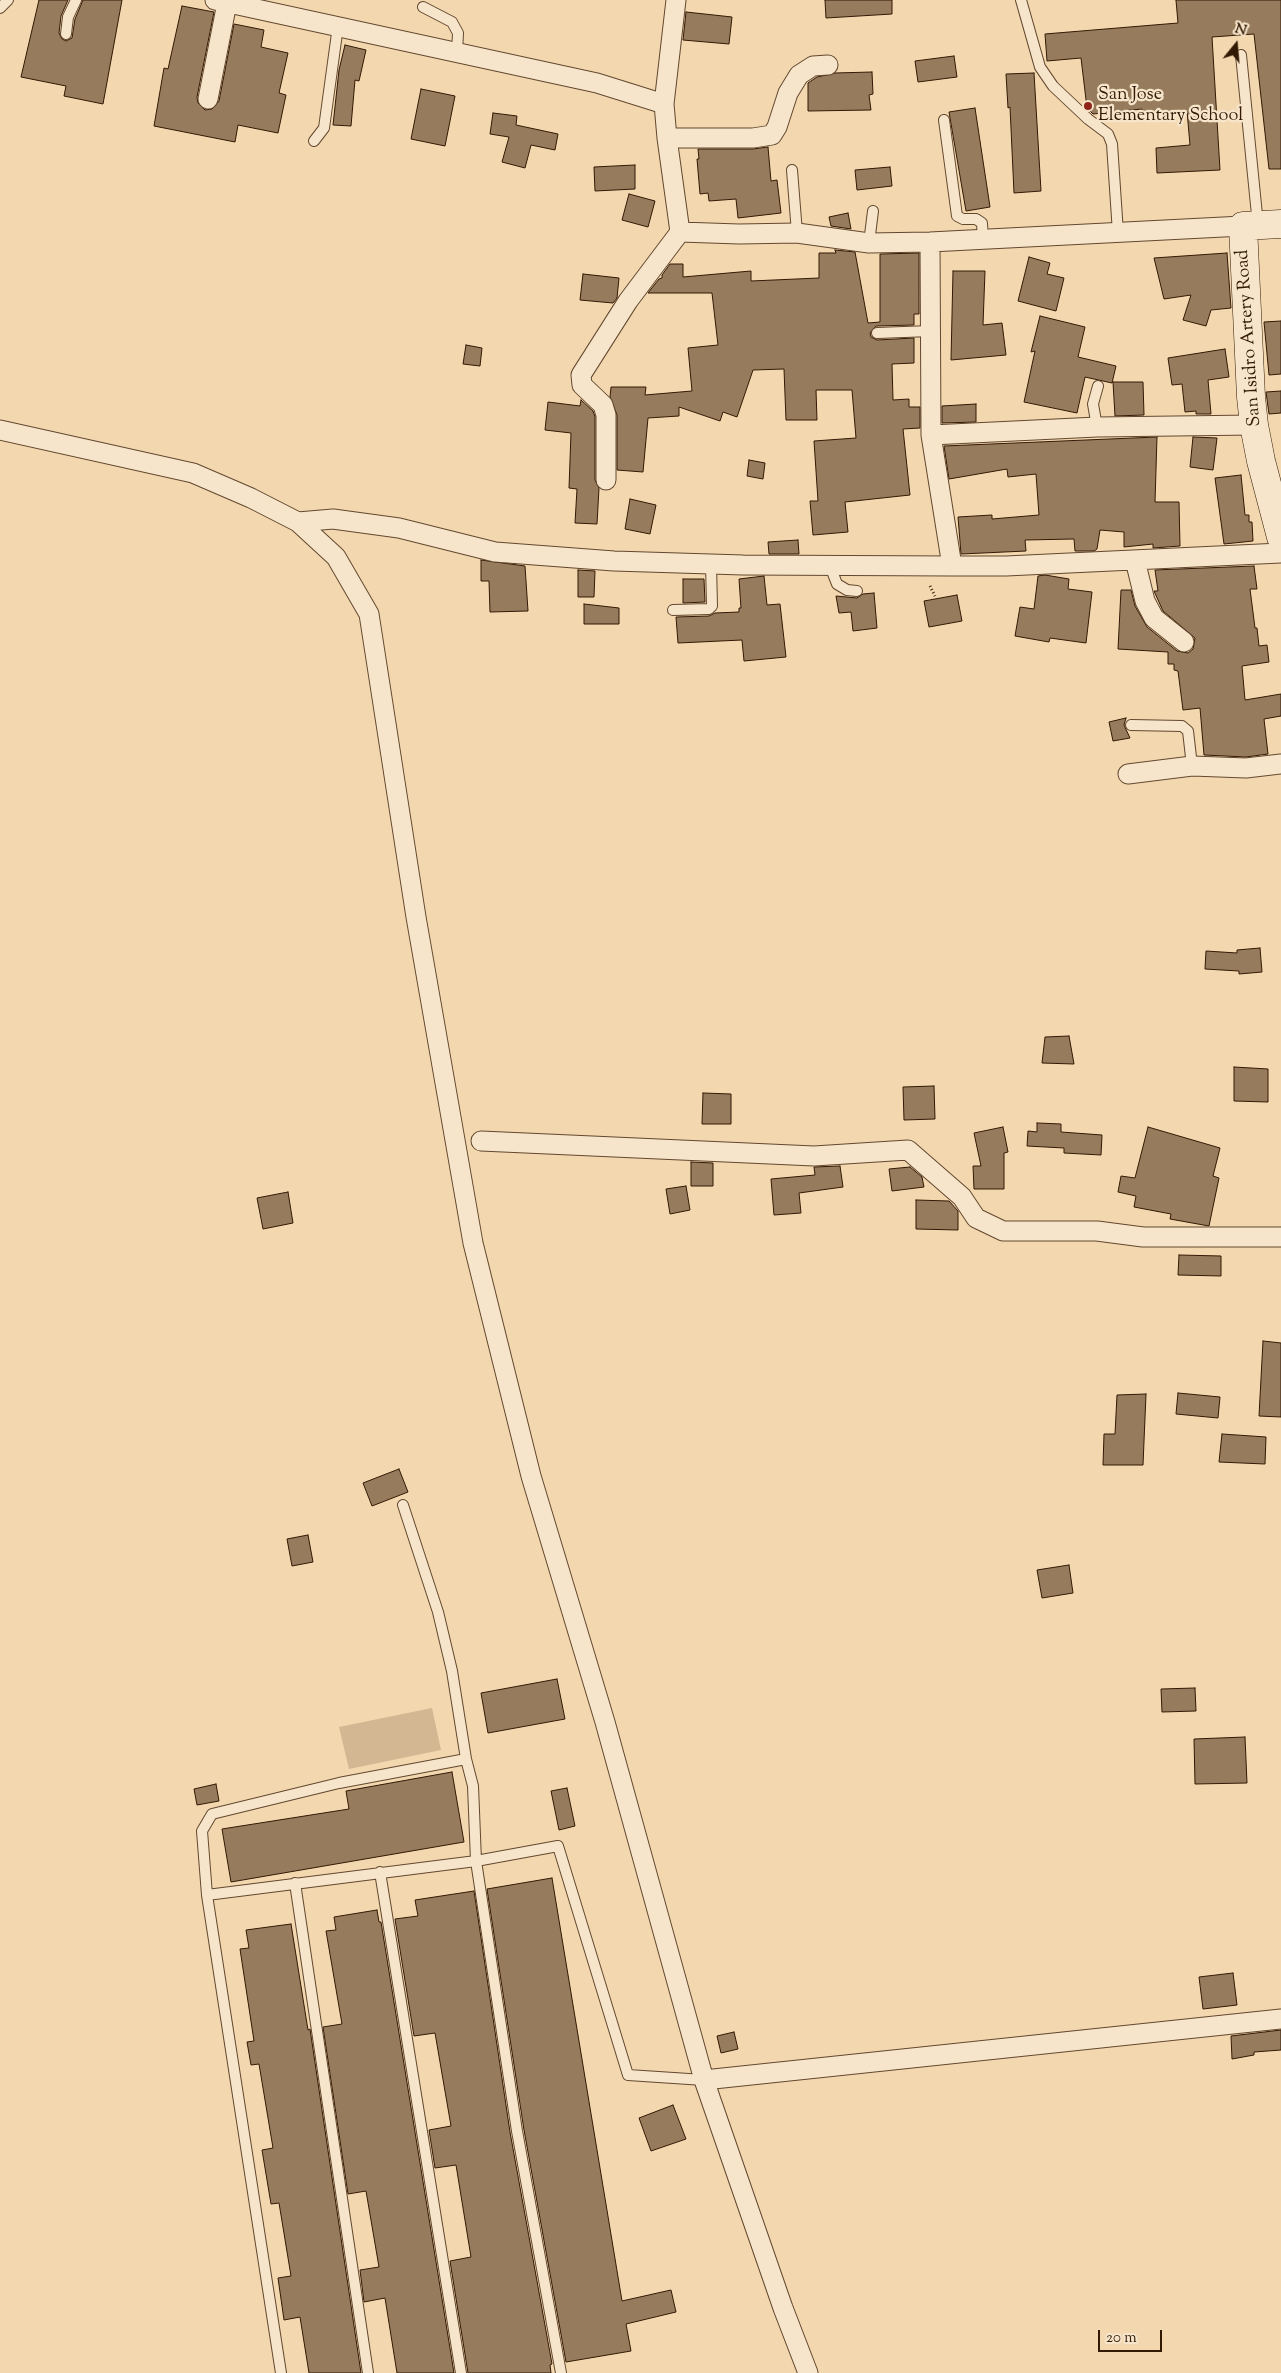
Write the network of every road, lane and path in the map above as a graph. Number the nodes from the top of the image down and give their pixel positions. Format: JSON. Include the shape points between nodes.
{"nodes":[{"id":1,"x":8,"y":0,"type":"edge"},
{"id":2,"x":76,"y":0,"type":"edge"},
{"id":3,"x":676,"y":0,"type":"edge"},
{"id":4,"x":1021,"y":0,"type":"edge"},
{"id":5,"x":221,"y":1,"type":"edge"},
{"id":6,"x":423,"y":6,"type":"dead end"},
{"id":7,"x":0,"y":8,"type":"edge"},
{"id":8,"x":338,"y":26,"type":"junction"},
{"id":9,"x":66,"y":34,"type":"dead end"},
{"id":10,"x":457,"y":52,"type":"junction"},
{"id":11,"x":1241,"y":55,"type":"dead end"},
{"id":12,"x":828,"y":65,"type":"dead end"},
{"id":13,"x":208,"y":99,"type":"dead end"},
{"id":14,"x":664,"y":104,"type":"junction"},
{"id":15,"x":944,"y":120,"type":"dead end"},
{"id":16,"x":667,"y":138,"type":"junction"},
{"id":17,"x":314,"y":141,"type":"dead end"},
{"id":18,"x":792,"y":170,"type":"dead end"},
{"id":19,"x":872,"y":211,"type":"dead end"},
{"id":20,"x":1261,"y":225,"type":"edge"},
{"id":21,"x":680,"y":232,"type":"junction"},
{"id":22,"x":797,"y":233,"type":"junction"},
{"id":23,"x":1118,"y":233,"type":"junction"},
{"id":24,"x":983,"y":240,"type":"junction"},
{"id":25,"x":930,"y":242,"type":"junction"},
{"id":26,"x":869,"y":243,"type":"junction"},
{"id":27,"x":931,"y":331,"type":"junction"},
{"id":28,"x":877,"y":334,"type":"dead end"},
{"id":29,"x":1098,"y":386,"type":"dead end"},
{"id":30,"x":1254,"y":425,"type":"junction"},
{"id":31,"x":1097,"y":427,"type":"junction"},
{"id":32,"x":0,"y":430,"type":"edge"},
{"id":33,"x":931,"y":436,"type":"junction"},
{"id":34,"x":606,"y":480,"type":"dead end"},
{"id":35,"x":1277,"y":510,"type":"edge"},
{"id":36,"x":298,"y":522,"type":"junction"},
{"id":37,"x":1281,"y":537,"type":"edge"},
{"id":38,"x":1281,"y":553,"type":"edge"},
{"id":39,"x":1135,"y":560,"type":"junction"},
{"id":40,"x":711,"y":564,"type":"junction"},
{"id":41,"x":830,"y":566,"type":"junction"},
{"id":42,"x":952,"y":566,"type":"junction"},
{"id":43,"x":857,"y":591,"type":"dead end"},
{"id":44,"x":673,"y":610,"type":"dead end"},
{"id":45,"x":1184,"y":642,"type":"dead end"},
{"id":46,"x":1130,"y":725,"type":"dead end"},
{"id":47,"x":1281,"y":764,"type":"edge"},
{"id":48,"x":1192,"y":766,"type":"junction"},
{"id":49,"x":1128,"y":774,"type":"dead end"},
{"id":50,"x":481,"y":1141,"type":"dead end"},
{"id":51,"x":1281,"y":1237,"type":"edge"},
{"id":52,"x":403,"y":1505,"type":"dead end"},
{"id":53,"x":466,"y":1759,"type":"junction"},
{"id":54,"x":476,"y":1861,"type":"junction"},
{"id":55,"x":380,"y":1872,"type":"junction"},
{"id":56,"x":294,"y":1883,"type":"junction"},
{"id":57,"x":207,"y":1895,"type":"junction"},
{"id":58,"x":1281,"y":2019,"type":"edge"},
{"id":59,"x":704,"y":2080,"type":"junction"},
{"id":60,"x":281,"y":2373,"type":"edge"},
{"id":61,"x":368,"y":2373,"type":"edge"},
{"id":62,"x":461,"y":2373,"type":"edge"},
{"id":63,"x":561,"y":2373,"type":"edge"},
{"id":64,"x":808,"y":2373,"type":"edge"}],
"edges":[{"from":1,"to":7,"type":"lane"},
{"from":2,"to":9,"type":"lane","via":[[68,17]]},
{"from":3,"to":14,"type":"street"},
{"from":4,"to":23,"type":"lane","via":[[1040,67],[1053,86],[1108,134],[1112,144]]},
{"from":5,"to":8,"type":"street"},
{"from":5,"to":13,"type":"street"},
{"from":6,"to":10,"type":"lane","via":[[452,22],[458,33]]},
{"from":8,"to":10,"type":"street"},
{"from":8,"to":17,"type":"lane","via":[[324,128]]},
{"from":10,"to":14,"type":"street","via":[[597,83]]},
{"from":11,"to":20,"type":"lane"},
{"from":12,"to":16,"type":"street","via":[[813,66],[799,74],[772,135]]},
{"from":14,"to":16,"type":"street"},
{"from":15,"to":24,"type":"lane","via":[[956,216],[982,223]]},
{"from":16,"to":21,"type":"street"},
{"from":18,"to":22,"type":"lane"},
{"from":19,"to":26,"type":"lane"},
{"from":20,"to":23,"type":"street"},
{"from":20,"to":30,"type":"street","name":"San Isidro Artery Road","via":[[1251,397]]},
{"from":21,"to":22,"type":"street"},
{"from":21,"to":34,"type":"street","via":[[628,301],[582,375],[582,385],[603,405],[606,415]]},
{"from":22,"to":26,"type":"street"},
{"from":23,"to":24,"type":"street"},
{"from":24,"to":25,"type":"street"},
{"from":25,"to":26,"type":"street"},
{"from":25,"to":27,"type":"street"},
{"from":27,"to":28,"type":"lane"},
{"from":27,"to":33,"type":"street"},
{"from":29,"to":31,"type":"lane","via":[[1093,404]]},
{"from":30,"to":31,"type":"street"},
{"from":30,"to":35,"type":"street","name":"San Isidro Artery Road"},
{"from":31,"to":33,"type":"street"},
{"from":32,"to":36,"type":"street","via":[[193,473]]},
{"from":33,"to":42,"type":"street"},
{"from":35,"to":37,"type":"street","name":"San Isidro Artery Road"},
{"from":36,"to":40,"type":"street","via":[[333,519],[400,528],[495,552]]},
{"from":36,"to":59,"type":"street","via":[[336,557],[369,614],[416,916],[473,1243],[531,1476],[605,1722]]},
{"from":38,"to":39,"type":"street"},
{"from":39,"to":42,"type":"street"},
{"from":39,"to":45,"type":"street","via":[[1145,601],[1154,618]]},
{"from":40,"to":41,"type":"street"},
{"from":40,"to":44,"type":"lane","via":[[712,606],[709,609]]},
{"from":41,"to":42,"type":"street"},
{"from":41,"to":43,"type":"lane","via":[[836,584],[846,590]]},
{"from":46,"to":48,"type":"lane","via":[[1182,726],[1188,731]]},
{"from":47,"to":48,"type":"street","via":[[1246,768]]},
{"from":48,"to":49,"type":"street"},
{"from":50,"to":51,"type":"street","via":[[814,1156],[908,1150],[962,1197],[976,1218],[1004,1231]]},
{"from":52,"to":53,"type":"lane","via":[[438,1612],[452,1671]]},
{"from":53,"to":54,"type":"lane","via":[[473,1786]]},
{"from":53,"to":57,"type":"lane","via":[[339,1783],[212,1814],[202,1831]]},
{"from":54,"to":55,"type":"lane"},
{"from":54,"to":59,"type":"lane","via":[[558,1846],[628,2075]]},
{"from":54,"to":63,"type":"lane","via":[[517,2131]]},
{"from":55,"to":56,"type":"lane"},
{"from":55,"to":62,"type":"lane"},
{"from":56,"to":57,"type":"lane"},
{"from":56,"to":61,"type":"lane"},
{"from":57,"to":60,"type":"lane"},
{"from":58,"to":59,"type":"street"},
{"from":59,"to":64,"type":"street"}]}
